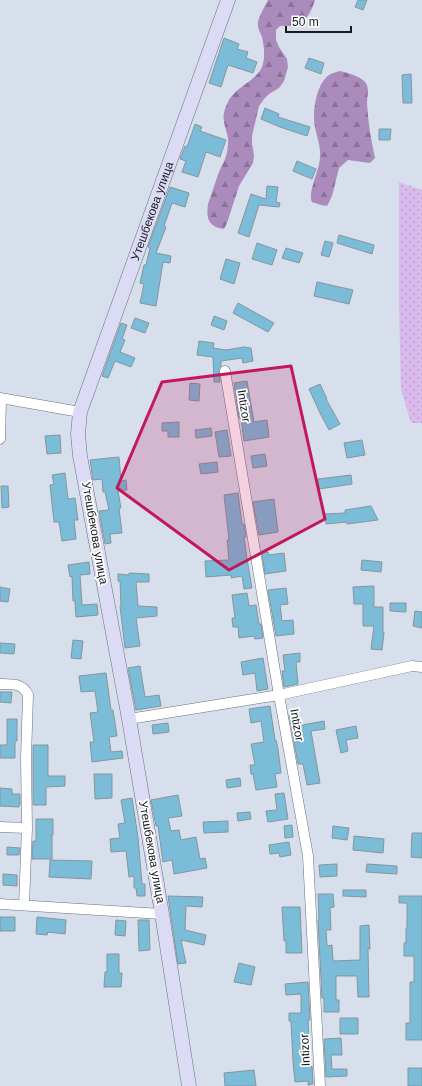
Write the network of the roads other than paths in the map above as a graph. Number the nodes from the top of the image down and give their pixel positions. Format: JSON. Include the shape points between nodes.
{"nodes":[{"id":1,"x":228,"y":0,"type":"edge"},
{"id":2,"x":225,"y":371,"type":"dead end"},
{"id":3,"x":0,"y":398,"type":"edge"},
{"id":4,"x":80,"y":412,"type":"junction"},
{"id":5,"x":0,"y":432,"type":"edge"},
{"id":6,"x":0,"y":439,"type":"edge"},
{"id":7,"x":422,"y":667,"type":"edge"},
{"id":8,"x":0,"y":684,"type":"edge"},
{"id":9,"x":279,"y":695,"type":"junction"},
{"id":10,"x":129,"y":719,"type":"junction"},
{"id":11,"x":0,"y":828,"type":"edge"},
{"id":12,"x":27,"y":828,"type":"junction"},
{"id":13,"x":0,"y":904,"type":"edge"},
{"id":14,"x":24,"y":905,"type":"junction"},
{"id":15,"x":162,"y":914,"type":"junction"},
{"id":16,"x":189,"y":1086,"type":"edge"},
{"id":17,"x":320,"y":1086,"type":"edge"}],
"edges":[{"from":1,"to":4,"type":"main road","name":"Утешбекова улица"},
{"from":2,"to":9,"type":"street","name":"Intizor"},
{"from":3,"to":4,"type":"street"},
{"from":3,"to":5,"type":"street"},
{"from":4,"to":10,"type":"main road","name":"Утешбекова улица","via":[[80,456]]},
{"from":5,"to":6,"type":"street"},
{"from":7,"to":9,"type":"street","via":[[412,666]]},
{"from":8,"to":12,"type":"street","via":[[20,685],[28,695]]},
{"from":9,"to":10,"type":"street"},
{"from":9,"to":17,"type":"street","name":"Intizor","via":[[308,856]]},
{"from":10,"to":15,"type":"main road","name":"Утешбекова улица"},
{"from":11,"to":12,"type":"street"},
{"from":12,"to":14,"type":"street"},
{"from":13,"to":14,"type":"street"},
{"from":14,"to":15,"type":"street"},
{"from":15,"to":16,"type":"main road","name":"Утешбекова улица"}]}
